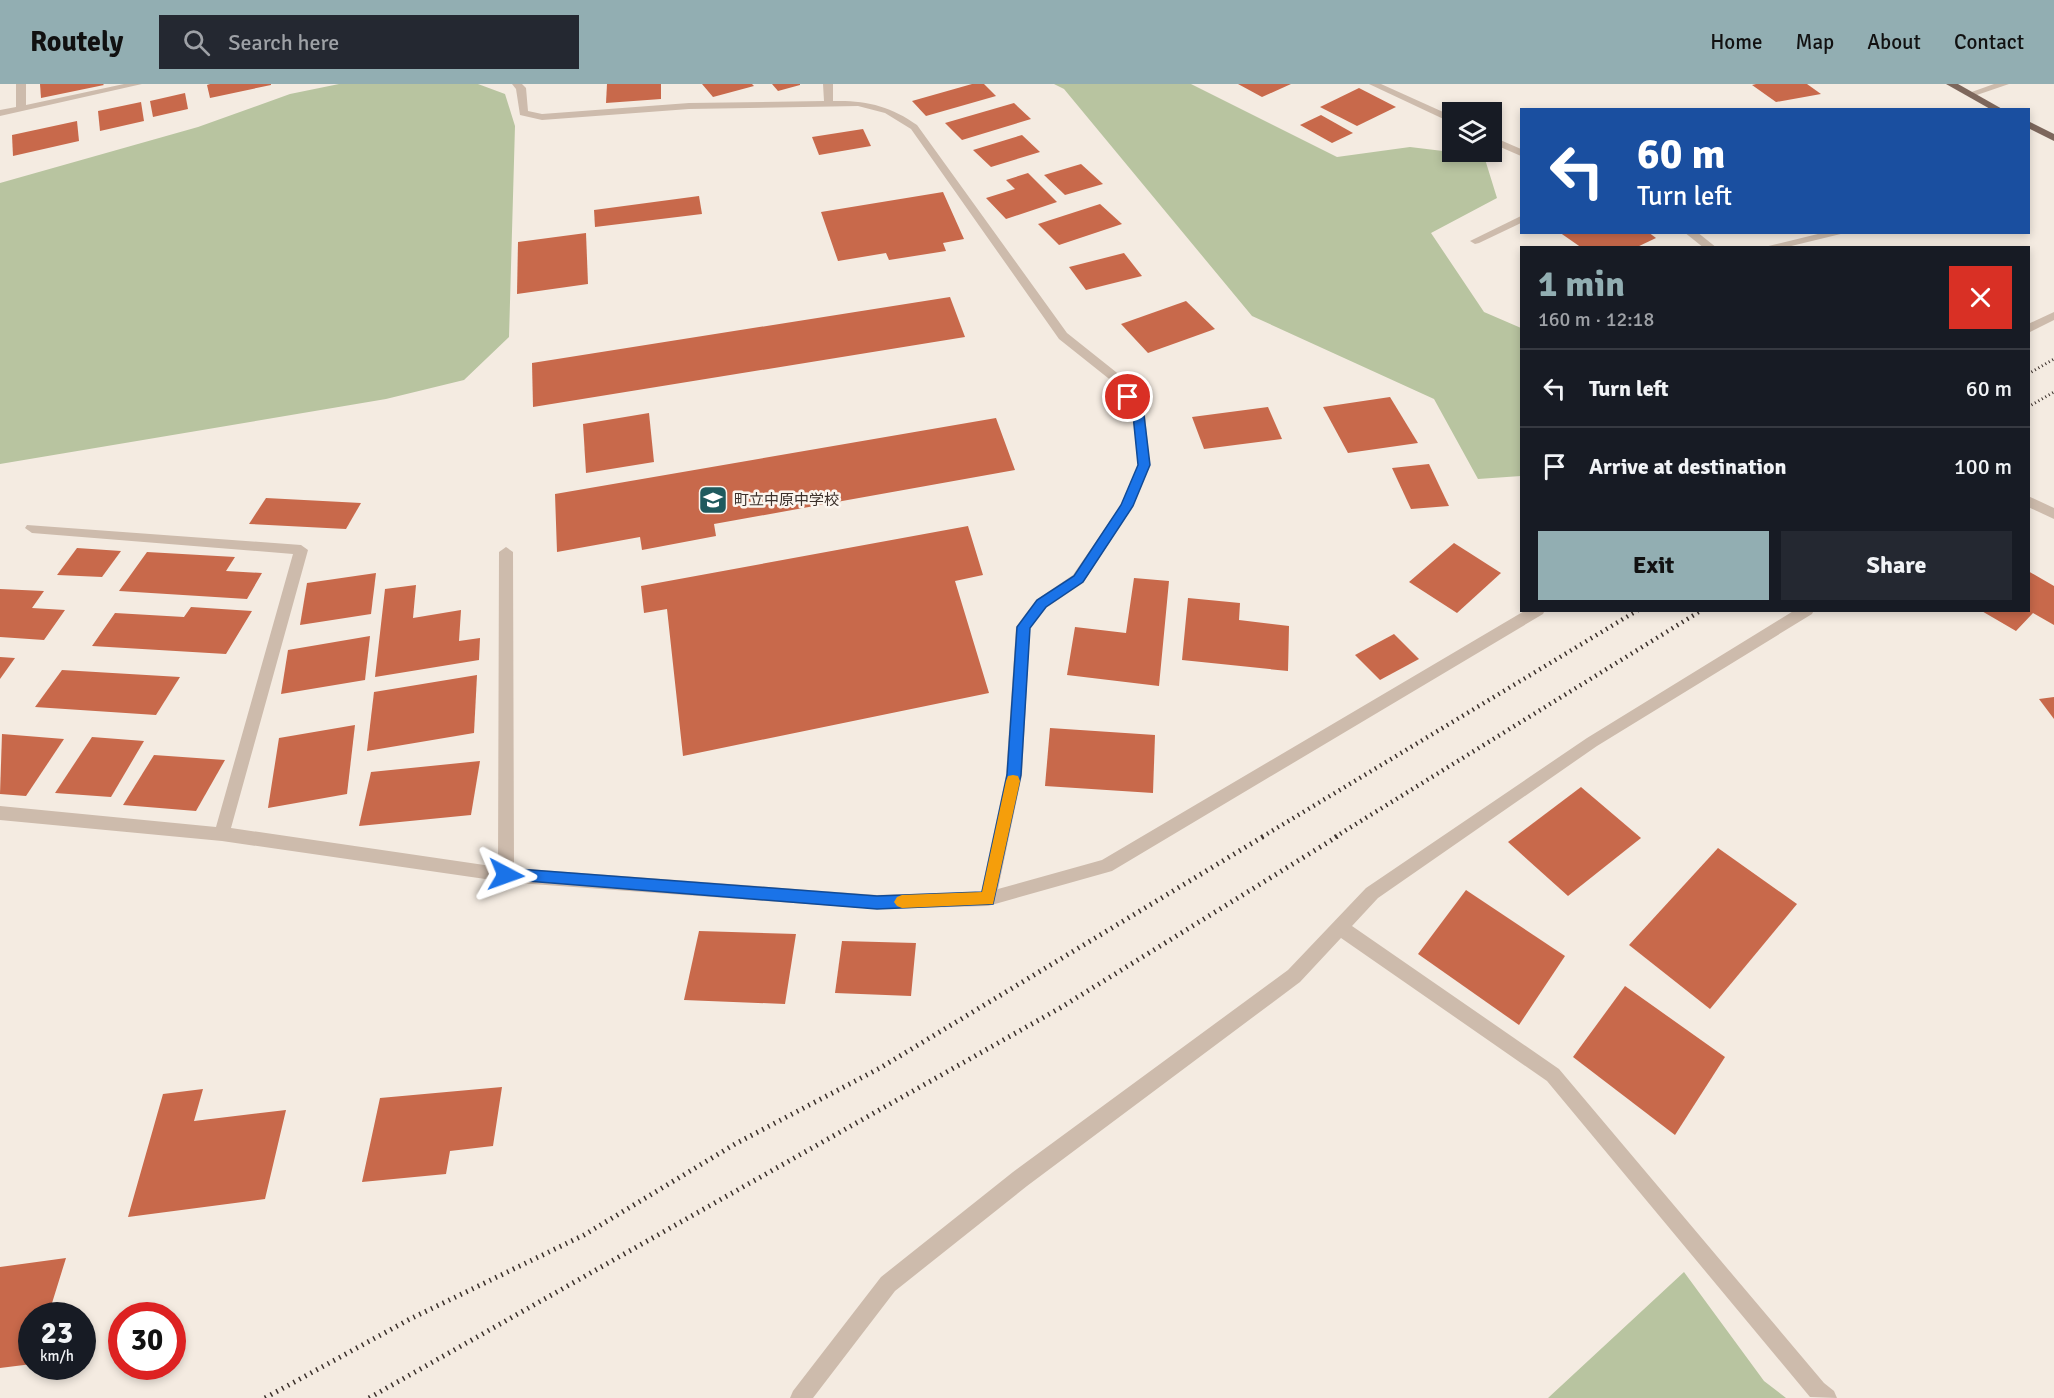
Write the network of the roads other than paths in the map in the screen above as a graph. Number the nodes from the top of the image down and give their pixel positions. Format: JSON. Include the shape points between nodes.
{"nodes":[{"id":1,"x":21,"y":84,"type":"edge"},
{"id":2,"x":137,"y":84,"type":"edge"},
{"id":3,"x":517,"y":84,"type":"edge"},
{"id":4,"x":828,"y":84,"type":"edge"},
{"id":5,"x":1374,"y":84,"type":"edge"},
{"id":6,"x":1951,"y":84,"type":"edge"},
{"id":7,"x":2004,"y":84,"type":"edge"},
{"id":8,"x":1971,"y":94,"type":"junction"},
{"id":9,"x":829,"y":105,"type":"junction"},
{"id":10,"x":1996,"y":108,"type":"edge"},
{"id":11,"x":21,"y":109,"type":"junction"},
{"id":12,"x":0,"y":113,"type":"edge"},
{"id":13,"x":1442,"y":115,"type":"edge"},
{"id":14,"x":2030,"y":125,"type":"edge"},
{"id":15,"x":2054,"y":138,"type":"edge"},
{"id":16,"x":1502,"y":144,"type":"edge"},
{"id":17,"x":1520,"y":153,"type":"edge"},
{"id":18,"x":1520,"y":219,"type":"edge"},
{"id":19,"x":1692,"y":234,"type":"edge"},
{"id":20,"x":1834,"y":234,"type":"edge"},
{"id":21,"x":1475,"y":241,"type":"dead end"},
{"id":22,"x":1709,"y":246,"type":"edge"},
{"id":23,"x":1775,"y":246,"type":"edge"},
{"id":24,"x":2054,"y":315,"type":"edge"},
{"id":25,"x":2030,"y":328,"type":"edge"},
{"id":26,"x":2030,"y":502,"type":"edge"},
{"id":27,"x":2054,"y":514,"type":"edge"},
{"id":28,"x":32,"y":528,"type":"dead end"},
{"id":29,"x":506,"y":552,"type":"dead end"},
{"id":30,"x":1535,"y":612,"type":"edge"},
{"id":31,"x":1804,"y":612,"type":"edge"},
{"id":32,"x":0,"y":813,"type":"edge"},
{"id":33,"x":222,"y":834,"type":"junction"},
{"id":34,"x":506,"y":875,"type":"junction"},
{"id":35,"x":988,"y":899,"type":"junction"},
{"id":36,"x":1339,"y":927,"type":"junction"},
{"id":37,"x":800,"y":1398,"type":"edge"},
{"id":38,"x":1827,"y":1398,"type":"edge"}],
"edges":[{"from":1,"to":11,"type":"street"},
{"from":2,"to":11,"type":"street"},
{"from":3,"to":9,"type":"street","via":[[521,88],[522,112],[542,117],[689,106]]},
{"from":4,"to":9,"type":"street"},
{"from":5,"to":13,"type":"street"},
{"from":6,"to":8,"type":"main road"},
{"from":7,"to":8,"type":"street"},
{"from":8,"to":10,"type":"main road"},
{"from":9,"to":35,"type":"street","via":[[880,106],[914,127],[1063,336],[1117,379],[1139,415],[1144,465],[1127,506],[1078,579],[1041,604],[1023,627],[1014,775]]},
{"from":11,"to":12,"type":"street"},
{"from":14,"to":15,"type":"main road"},
{"from":16,"to":17,"type":"street"},
{"from":18,"to":21,"type":"street"},
{"from":19,"to":22,"type":"street"},
{"from":20,"to":23,"type":"street"},
{"from":24,"to":25,"type":"street"},
{"from":26,"to":27,"type":"street"},
{"from":28,"to":33,"type":"street","via":[[301,550]]},
{"from":29,"to":34,"type":"street"},
{"from":30,"to":35,"type":"street","via":[[1106,866]]},
{"from":31,"to":36,"type":"street","via":[[1592,742],[1372,893]]},
{"from":32,"to":33,"type":"street"},
{"from":33,"to":34,"type":"street"},
{"from":34,"to":35,"type":"street","via":[[877,902]]},
{"from":36,"to":37,"type":"street","via":[[1294,976],[1020,1179],[888,1284]]},
{"from":36,"to":38,"type":"street","via":[[1553,1075]]}]}
